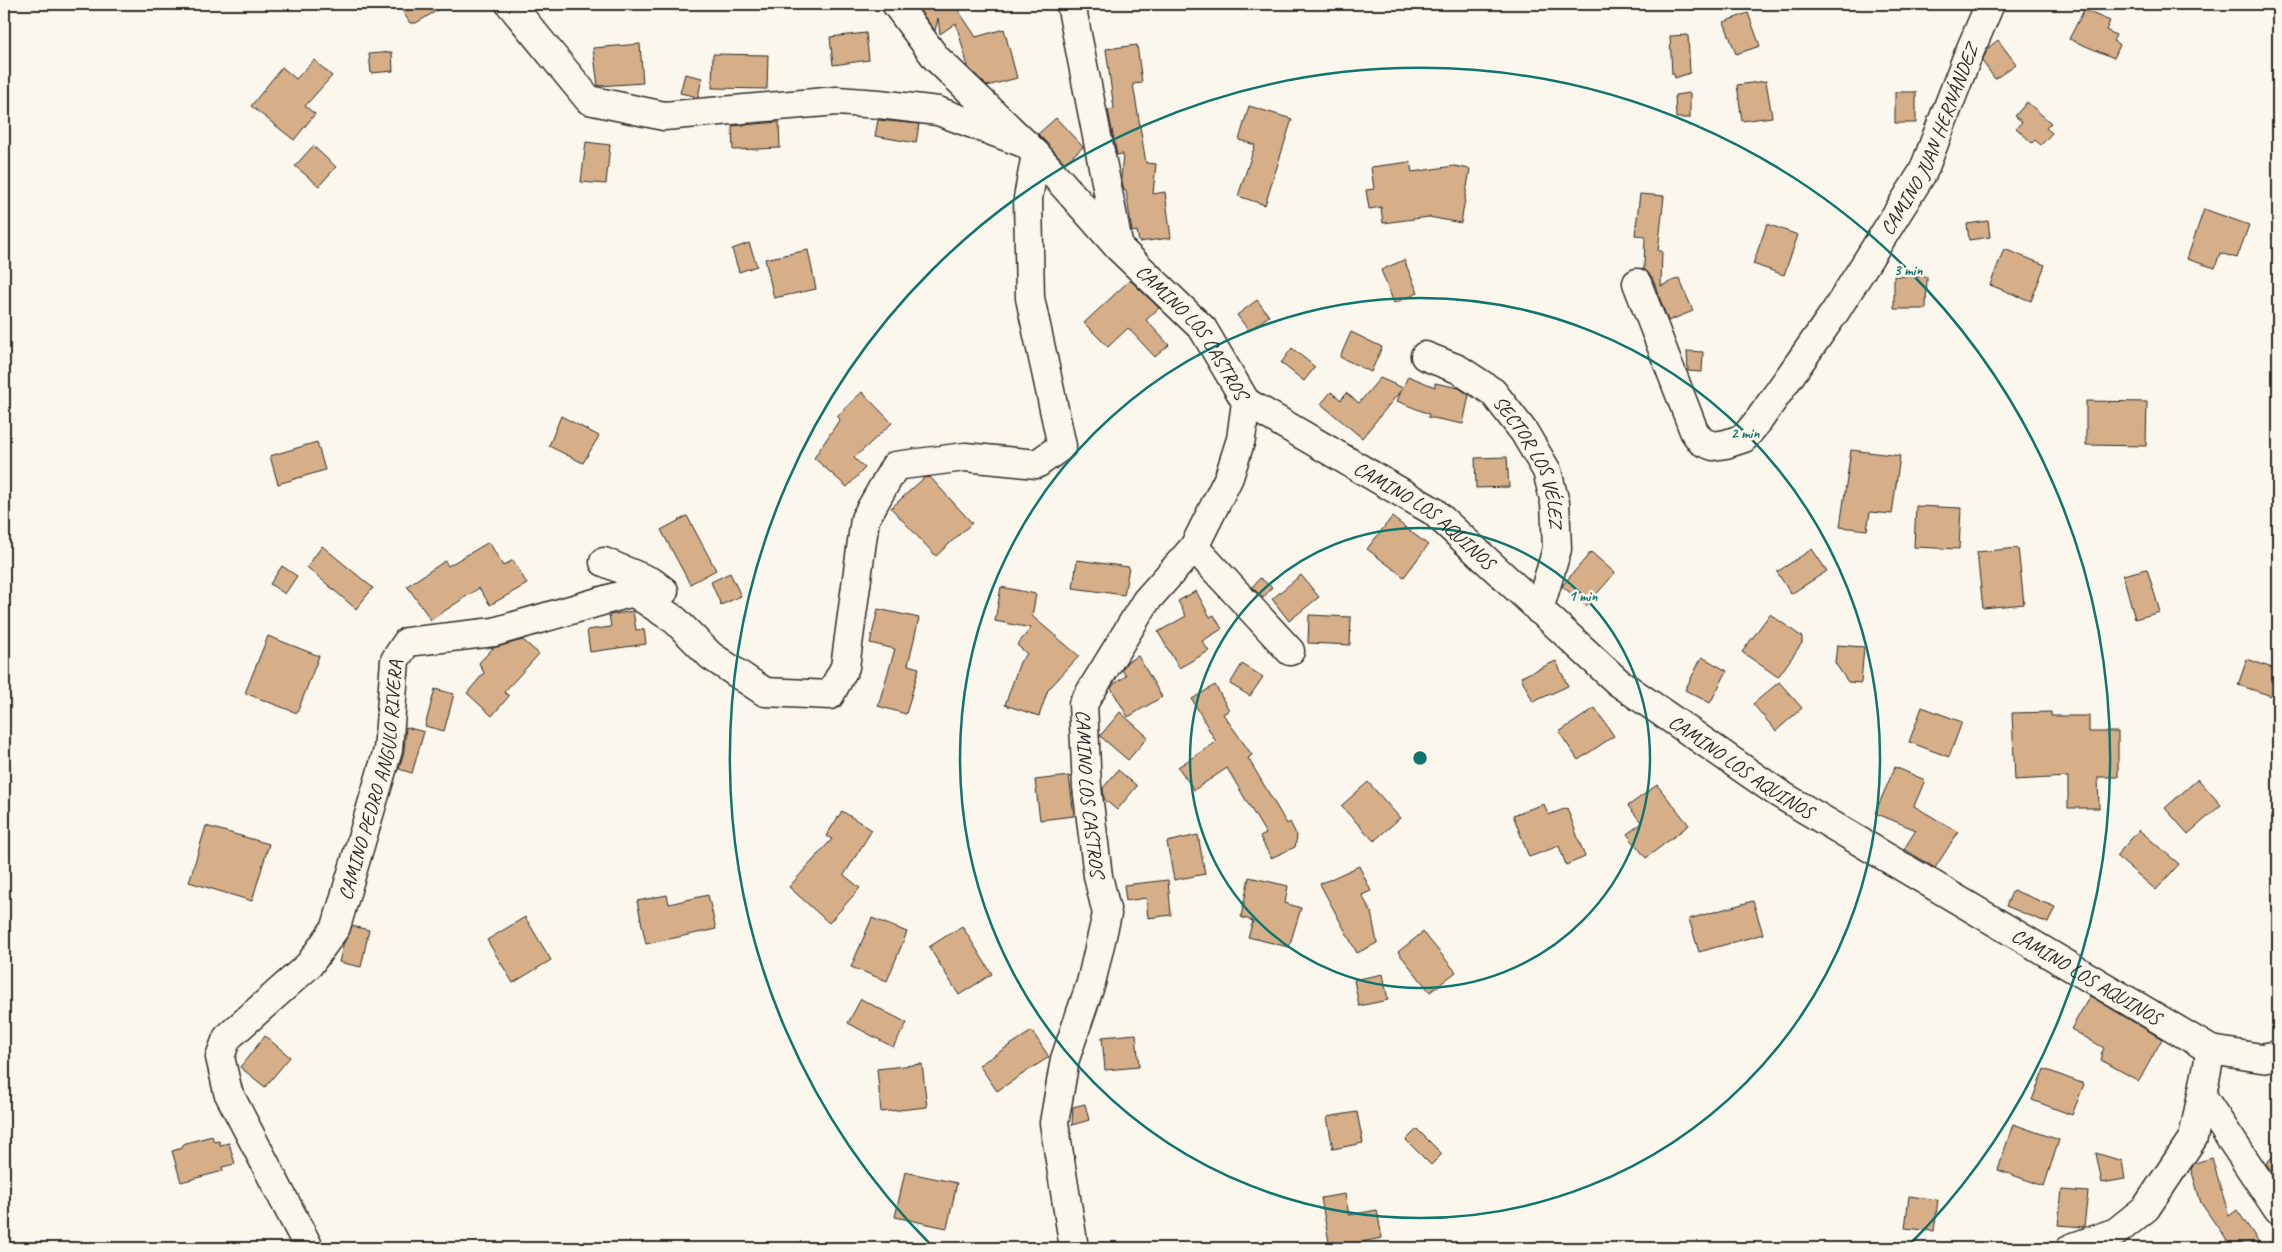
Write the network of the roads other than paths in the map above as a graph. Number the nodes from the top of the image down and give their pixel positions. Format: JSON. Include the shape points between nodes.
{"nodes":[{"id":1,"x":510,"y":4,"type":"edge"},
{"id":2,"x":896,"y":4,"type":"edge"},
{"id":3,"x":1071,"y":4,"type":"edge"},
{"id":4,"x":1990,"y":4,"type":"edge"},
{"id":5,"x":1031,"y":149,"type":"junction"},
{"id":6,"x":1119,"y":248,"type":"junction"},
{"id":7,"x":1637,"y":283,"type":"dead end"},
{"id":8,"x":1425,"y":356,"type":"dead end"},
{"id":9,"x":1246,"y":402,"type":"junction"},
{"id":10,"x":1194,"y":547,"type":"junction"},
{"id":11,"x":604,"y":562,"type":"dead end"},
{"id":12,"x":1539,"y":610,"type":"junction"},
{"id":13,"x":1290,"y":651,"type":"dead end"},
{"id":14,"x":744,"y":678,"type":"junction"},
{"id":15,"x":2211,"y":1050,"type":"junction"},
{"id":16,"x":2278,"y":1055,"type":"edge"},
{"id":17,"x":2202,"y":1096,"type":"junction"},
{"id":18,"x":2278,"y":1210,"type":"edge"},
{"id":19,"x":310,"y":1248,"type":"edge"},
{"id":20,"x":1074,"y":1248,"type":"edge"},
{"id":21,"x":2071,"y":1248,"type":"edge"}],
"edges":[{"from":1,"to":5,"type":"street","via":[[590,100],[664,116],[838,101],[879,104],[938,111]]},
{"from":2,"to":5,"type":"street","via":[[936,58]]},
{"from":3,"to":6,"type":"street","name":"CAMINO LOS CASTROS"},
{"from":4,"to":7,"type":"street","name":"CAMINO JUAN HERNÁNDEZ","via":[[1923,172],[1835,312],[1744,438],[1713,446],[1697,436]]},
{"from":5,"to":6,"type":"street"},
{"from":5,"to":14,"type":"street","name":"CAMINO PEDRO ANGULO RIVERA","via":[[1028,198],[1030,298],[1062,446],[1037,464],[965,457],[895,466],[865,519],[845,667],[830,696],[765,692]]},
{"from":6,"to":9,"type":"street","name":"CAMINO LOS CASTROS","via":[[1203,330]]},
{"from":8,"to":12,"type":"street","name":"SECTOR LOS VÉLEZ","via":[[1458,368],[1493,392],[1524,432],[1547,471],[1555,503],[1557,549]]},
{"from":9,"to":10,"type":"street","name":"CAMINO LOS CASTROS","via":[[1241,439],[1229,477]]},
{"from":9,"to":12,"type":"street","name":"CAMINO LOS AQUINOS","via":[[1433,511]]},
{"from":10,"to":13,"type":"street"},
{"from":10,"to":20,"type":"street","name":"CAMINO LOS CASTROS","via":[[1146,601],[1083,704],[1087,787],[1098,876],[1108,914],[1091,983],[1065,1059],[1054,1123]]},
{"from":11,"to":14,"type":"street","via":[[652,582],[684,605],[714,636]]},
{"from":12,"to":15,"type":"street","name":"CAMINO LOS AQUINOS","via":[[1618,682],[1778,793]]},
{"from":14,"to":19,"type":"street","name":"CAMINO PEDRO ANGULO RIVERA","via":[[712,656],[675,620],[633,592],[494,632],[407,642],[395,660],[388,750],[336,927],[309,965],[227,1038],[220,1057],[228,1092]]},
{"from":15,"to":16,"type":"street","name":"CAMINO LOS AQUINOS","via":[[2261,1058]]},
{"from":15,"to":17,"type":"street"},
{"from":17,"to":18,"type":"street"},
{"from":17,"to":21,"type":"street","via":[[2194,1138],[2146,1208],[2116,1232]]}]}
